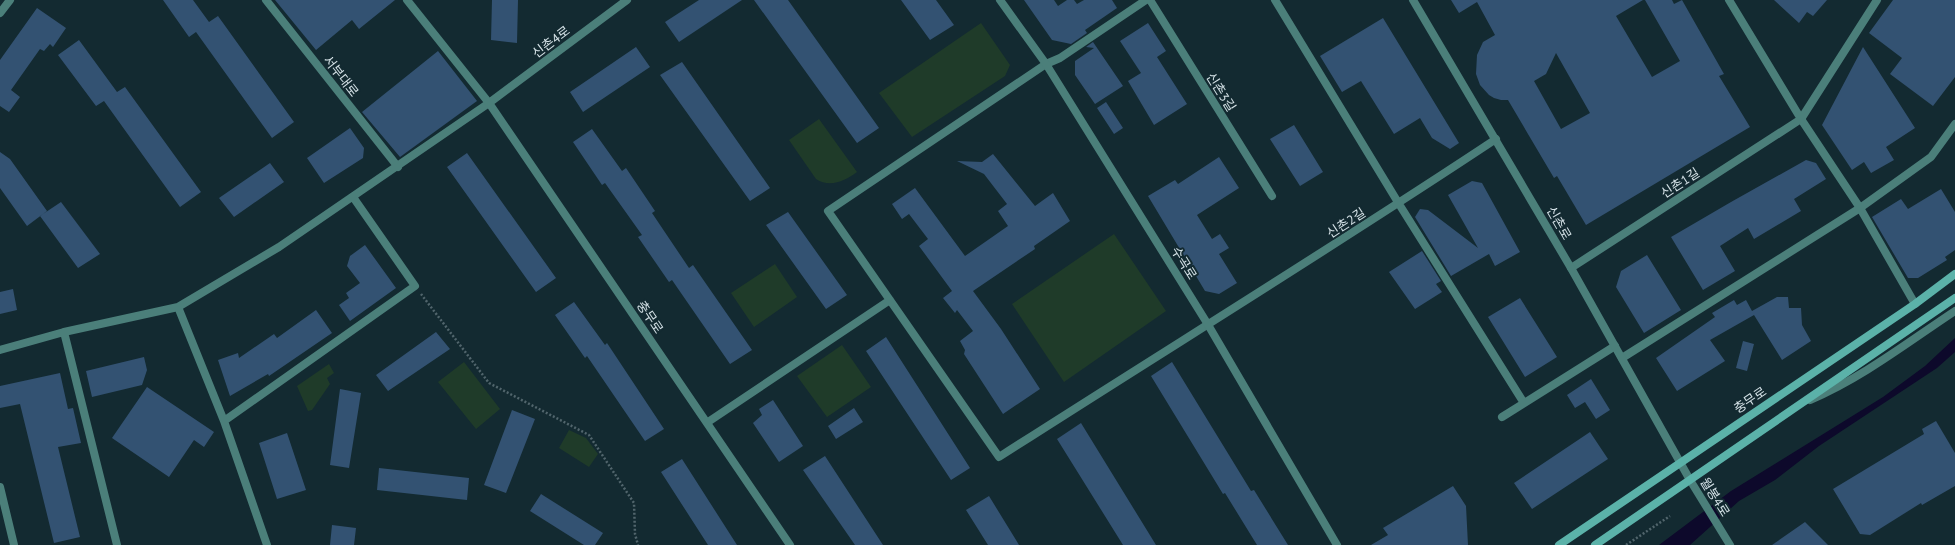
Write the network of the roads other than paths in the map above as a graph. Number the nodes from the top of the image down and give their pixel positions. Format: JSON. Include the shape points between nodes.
{"nodes":[{"id":1,"x":10,"y":0,"type":"edge"},
{"id":2,"x":266,"y":0,"type":"edge"},
{"id":3,"x":407,"y":0,"type":"edge"},
{"id":4,"x":627,"y":0,"type":"edge"},
{"id":5,"x":1000,"y":0,"type":"edge"},
{"id":6,"x":1146,"y":0,"type":"edge"},
{"id":7,"x":1150,"y":0,"type":"edge"},
{"id":8,"x":1274,"y":0,"type":"edge"},
{"id":9,"x":1413,"y":0,"type":"edge"},
{"id":10,"x":1729,"y":0,"type":"edge"},
{"id":11,"x":1877,"y":0,"type":"edge"},
{"id":12,"x":0,"y":14,"type":"edge"},
{"id":13,"x":1046,"y":64,"type":"junction"},
{"id":14,"x":490,"y":104,"type":"junction"},
{"id":15,"x":1801,"y":119,"type":"junction"},
{"id":16,"x":1955,"y":124,"type":"edge"},
{"id":17,"x":1496,"y":140,"type":"junction"},
{"id":18,"x":398,"y":167,"type":"junction"},
{"id":19,"x":1272,"y":196,"type":"dead end"},
{"id":20,"x":353,"y":197,"type":"junction"},
{"id":21,"x":1399,"y":204,"type":"junction"},
{"id":22,"x":1860,"y":208,"type":"junction"},
{"id":23,"x":1571,"y":268,"type":"junction"},
{"id":24,"x":1955,"y":274,"type":"edge"},
{"id":25,"x":1955,"y":298,"type":"edge"},
{"id":26,"x":890,"y":300,"type":"junction"},
{"id":27,"x":1915,"y":304,"type":"junction"},
{"id":28,"x":178,"y":307,"type":"junction"},
{"id":29,"x":1955,"y":311,"type":"edge"},
{"id":30,"x":1207,"y":323,"type":"junction"},
{"id":31,"x":64,"y":332,"type":"junction"},
{"id":32,"x":1615,"y":346,"type":"junction"},
{"id":33,"x":0,"y":350,"type":"edge"},
{"id":34,"x":1622,"y":358,"type":"junction"},
{"id":35,"x":1804,"y":402,"type":"junction"},
{"id":36,"x":1524,"y":403,"type":"junction"},
{"id":37,"x":1502,"y":417,"type":"dead end"},
{"id":38,"x":224,"y":421,"type":"junction"},
{"id":39,"x":708,"y":422,"type":"junction"},
{"id":40,"x":1681,"y":461,"type":"junction"},
{"id":41,"x":1690,"y":480,"type":"junction"},
{"id":42,"x":0,"y":487,"type":"edge"},
{"id":43,"x":14,"y":545,"type":"edge"},
{"id":44,"x":117,"y":545,"type":"edge"},
{"id":45,"x":267,"y":545,"type":"edge"},
{"id":46,"x":790,"y":545,"type":"edge"},
{"id":47,"x":1337,"y":545,"type":"edge"},
{"id":48,"x":1559,"y":545,"type":"edge"},
{"id":49,"x":1596,"y":545,"type":"edge"},
{"id":50,"x":1730,"y":545,"type":"edge"}],
"edges":[{"from":1,"to":12,"type":"street"},
{"from":2,"to":18,"type":"street","name":"서부대로"},
{"from":3,"to":14,"type":"street"},
{"from":4,"to":14,"type":"street","name":"신촌4로"},
{"from":5,"to":13,"type":"street","name":"수곡로"},
{"from":6,"to":13,"type":"street","via":[[1060,58]]},
{"from":7,"to":19,"type":"street","name":"신촌3길"},
{"from":8,"to":21,"type":"street"},
{"from":9,"to":17,"type":"street","name":"신촌로"},
{"from":10,"to":15,"type":"street"},
{"from":11,"to":15,"type":"street","name":"신촌1길"},
{"from":13,"to":26,"type":"street","via":[[828,211]]},
{"from":13,"to":30,"type":"street","name":"수곡로"},
{"from":14,"to":18,"type":"street","name":"신촌4로"},
{"from":14,"to":39,"type":"street","name":"충무로"},
{"from":15,"to":22,"type":"street"},
{"from":15,"to":23,"type":"street","name":"신촌1길"},
{"from":16,"to":22,"type":"street","via":[[1931,157]]},
{"from":17,"to":21,"type":"street","name":"신촌2길"},
{"from":17,"to":23,"type":"street","name":"신촌로"},
{"from":18,"to":20,"type":"street","name":"신촌4로"},
{"from":20,"to":28,"type":"street","name":"신촌4로","via":[[279,247]]},
{"from":20,"to":38,"type":"street","via":[[415,286]]},
{"from":21,"to":30,"type":"street","name":"신촌2길"},
{"from":21,"to":36,"type":"street"},
{"from":22,"to":27,"type":"street"},
{"from":22,"to":34,"type":"street"},
{"from":23,"to":32,"type":"street","name":"신촌로"},
{"from":24,"to":27,"type":"main road","name":"충무로"},
{"from":25,"to":35,"type":"main road"},
{"from":26,"to":30,"type":"street","name":"신촌2길","via":[[999,457]]},
{"from":26,"to":39,"type":"street"},
{"from":27,"to":40,"type":"main road","name":"충무로"},
{"from":28,"to":31,"type":"street","name":"신촌4로"},
{"from":28,"to":38,"type":"street"},
{"from":29,"to":35,"type":"street","via":[[1831,391]]},
{"from":30,"to":47,"type":"street","name":"수곡로"},
{"from":31,"to":33,"type":"street","name":"신촌4로"},
{"from":31,"to":44,"type":"street"},
{"from":32,"to":34,"type":"street","name":"신촌로"},
{"from":32,"to":36,"type":"street"},
{"from":34,"to":40,"type":"street","name":"신촌로"},
{"from":35,"to":41,"type":"main road"},
{"from":36,"to":37,"type":"street"},
{"from":38,"to":45,"type":"street"},
{"from":39,"to":46,"type":"street","name":"충무로"},
{"from":40,"to":41,"type":"street","name":"월봉4로"},
{"from":40,"to":48,"type":"main road","name":"충무로"},
{"from":41,"to":49,"type":"main road"},
{"from":41,"to":50,"type":"street","name":"월봉4로"},
{"from":42,"to":43,"type":"street"}]}
